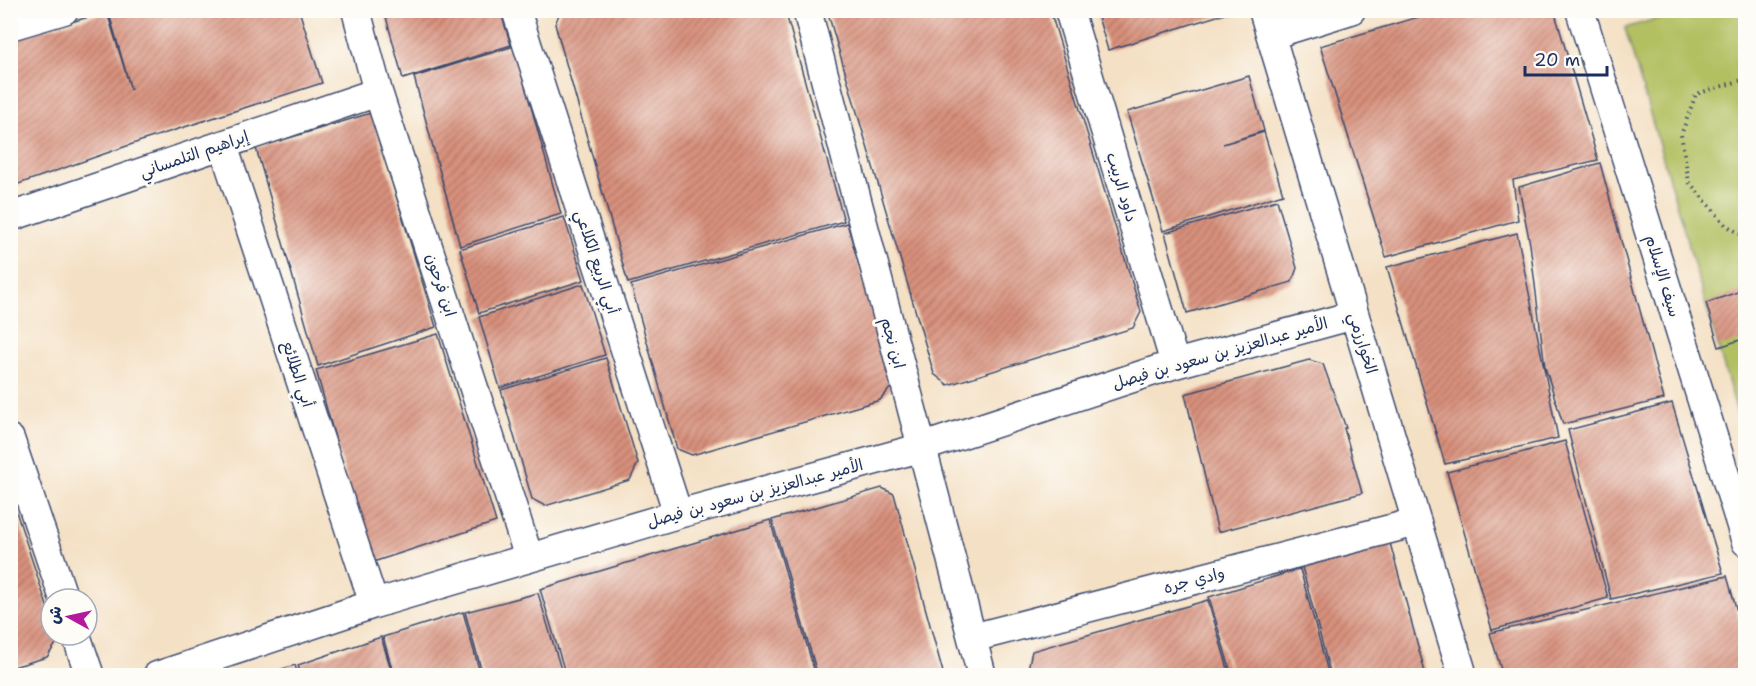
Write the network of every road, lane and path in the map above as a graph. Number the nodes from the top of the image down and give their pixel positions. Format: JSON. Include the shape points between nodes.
{"nodes":[{"id":1,"x":64,"y":10,"type":"edge"},
{"id":2,"x":356,"y":10,"type":"edge"},
{"id":3,"x":807,"y":10,"type":"edge"},
{"id":4,"x":1069,"y":10,"type":"edge"},
{"id":5,"x":1351,"y":10,"type":"edge"},
{"id":6,"x":1580,"y":10,"type":"edge"},
{"id":7,"x":518,"y":11,"type":"edge"},
{"id":8,"x":1267,"y":23,"type":"edge"},
{"id":9,"x":10,"y":26,"type":"edge"},
{"id":10,"x":1746,"y":79,"type":"edge"},
{"id":11,"x":378,"y":92,"type":"junction"},
{"id":12,"x":223,"y":145,"type":"junction"},
{"id":13,"x":10,"y":217,"type":"edge"},
{"id":14,"x":1746,"y":238,"type":"edge"},
{"id":15,"x":1354,"y":315,"type":"junction"},
{"id":16,"x":1175,"y":364,"type":"junction"},
{"id":17,"x":10,"y":439,"type":"edge"},
{"id":18,"x":920,"y":448,"type":"junction"},
{"id":19,"x":678,"y":514,"type":"junction"},
{"id":20,"x":1417,"y":522,"type":"junction"},
{"id":21,"x":1746,"y":542,"type":"edge"},
{"id":22,"x":529,"y":558,"type":"junction"},
{"id":23,"x":60,"y":587,"type":"edge"},
{"id":24,"x":374,"y":604,"type":"junction"},
{"id":25,"x":972,"y":638,"type":"junction"},
{"id":26,"x":80,"y":647,"type":"edge"},
{"id":27,"x":90,"y":675,"type":"edge"},
{"id":28,"x":157,"y":675,"type":"edge"},
{"id":29,"x":982,"y":675,"type":"edge"},
{"id":30,"x":1463,"y":675,"type":"edge"}],
"edges":[{"from":1,"to":9,"type":"street"},
{"from":2,"to":11,"type":"street","name":"ابن فرحون"},
{"from":3,"to":18,"type":"street","name":"ابن نجم"},
{"from":4,"to":16,"type":"street","name":"داود الربيب"},
{"from":5,"to":8,"type":"street"},
{"from":6,"to":21,"type":"street","name":"سيف الإسلام"},
{"from":7,"to":19,"type":"street","name":"أبي الربيع الكلاعي"},
{"from":8,"to":15,"type":"street","name":"الخوارزمي"},
{"from":10,"to":14,"type":"path","via":[[1696,94],[1681,135],[1689,182],[1726,225]]},
{"from":11,"to":12,"type":"street","name":"إبراهيم التلمساني"},
{"from":11,"to":22,"type":"street","name":"ابن فرحون"},
{"from":12,"to":13,"type":"street","name":"إبراهيم التلمساني"},
{"from":12,"to":24,"type":"street","name":"أبي الطلائع"},
{"from":15,"to":16,"type":"street","name":"الأمير عبدالعزيز بن سعود بن فيصل"},
{"from":15,"to":20,"type":"street","name":"الخوارزمي"},
{"from":16,"to":18,"type":"street","name":"الأمير عبدالعزيز بن سعود بن فيصل"},
{"from":17,"to":23,"type":"street"},
{"from":18,"to":19,"type":"street","name":"الأمير عبدالعزيز بن سعود بن فيصل"},
{"from":18,"to":25,"type":"street","name":"ابن نجم"},
{"from":19,"to":22,"type":"street","name":"الأمير عبدالعزيز بن سعود بن فيصل"},
{"from":20,"to":25,"type":"street","name":"وادي جره"},
{"from":20,"to":30,"type":"street","name":"الخوارزمي"},
{"from":22,"to":24,"type":"street","name":"الأمير عبدالعزيز بن سعود بن فيصل"},
{"from":24,"to":28,"type":"street","name":"الأمير عبدالعزيز بن سعود بن فيصل"},
{"from":25,"to":29,"type":"street","name":"ابن نجم"},
{"from":26,"to":27,"type":"street"}]}
